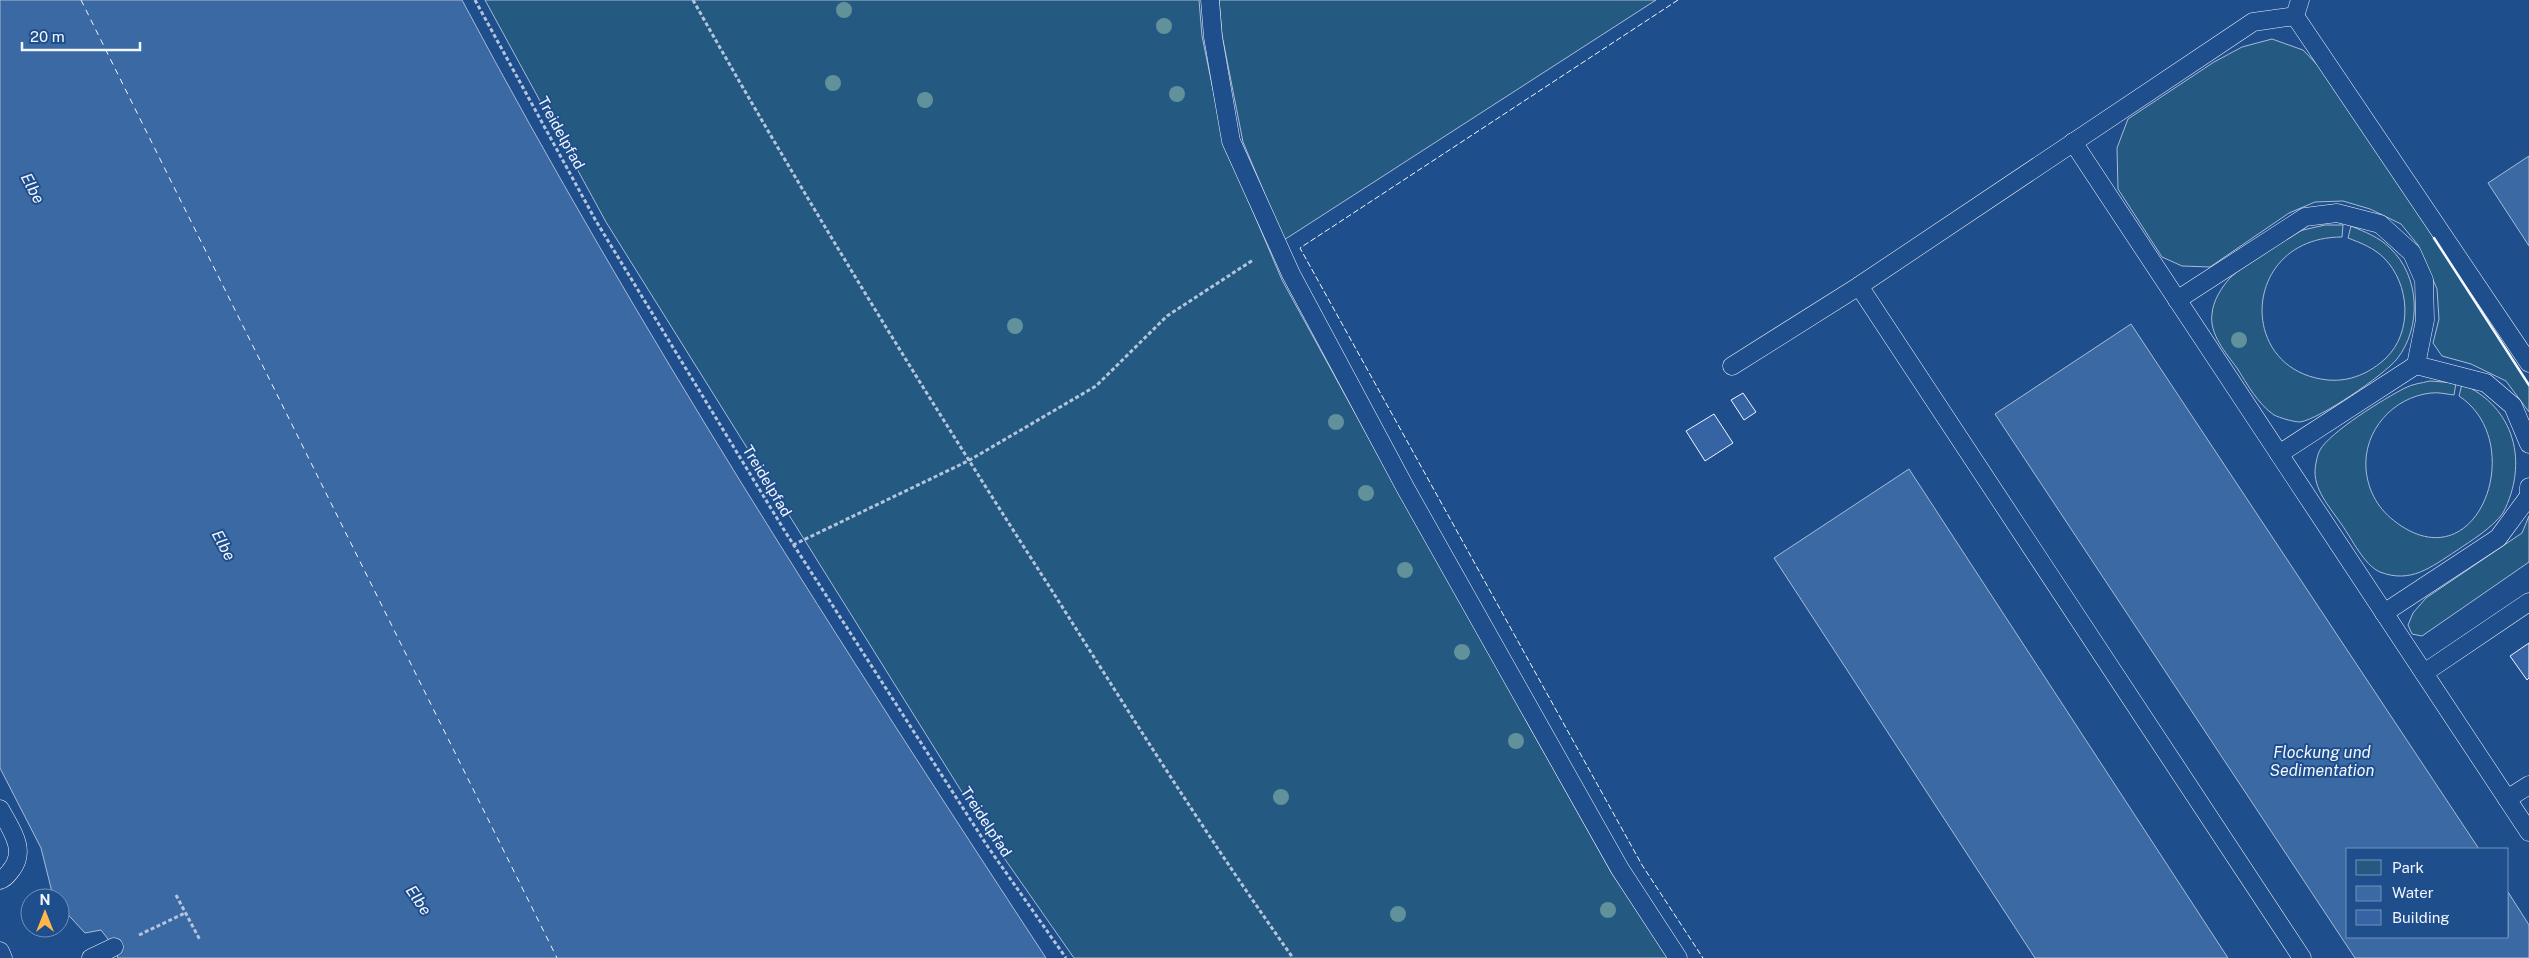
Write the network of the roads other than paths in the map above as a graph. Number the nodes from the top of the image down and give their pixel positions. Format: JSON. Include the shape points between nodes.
{"nodes":[{"id":1,"x":1210,"y":0,"type":"edge"},
{"id":2,"x":2298,"y":8,"type":"edge"},
{"id":3,"x":2073,"y":142,"type":"junction"},
{"id":4,"x":1859,"y":286,"type":"junction"},
{"id":5,"x":2177,"y":300,"type":"junction"},
{"id":6,"x":2529,"y":363,"type":"edge"},
{"id":7,"x":2416,"y":365,"type":"junction"},
{"id":8,"x":1732,"y":366,"type":"dead end"},
{"id":9,"x":2529,"y":444,"type":"edge"},
{"id":10,"x":2279,"y":454,"type":"junction"},
{"id":11,"x":2529,"y":487,"type":"edge"},
{"id":12,"x":2529,"y":602,"type":"edge"},
{"id":13,"x":2384,"y":613,"type":"junction"},
{"id":14,"x":2424,"y":673,"type":"junction"},
{"id":15,"x":2529,"y":784,"type":"edge"},
{"id":16,"x":2507,"y":799,"type":"junction"},
{"id":17,"x":0,"y":809,"type":"edge"},
{"id":18,"x":2529,"y":832,"type":"edge"},
{"id":19,"x":0,"y":880,"type":"edge"},
{"id":20,"x":114,"y":947,"type":"road end"},
{"id":21,"x":0,"y":951,"type":"edge"},
{"id":22,"x":3,"y":958,"type":"edge"},
{"id":23,"x":91,"y":958,"type":"edge"},
{"id":24,"x":1678,"y":958,"type":"edge"},
{"id":25,"x":2302,"y":958,"type":"edge"}],
"edges":[{"from":1,"to":24,"type":"lane","via":[[1231,141],[1291,274],[1411,498],[1620,869]]},
{"from":2,"to":3,"type":"lane","via":[[2253,22]]},
{"from":2,"to":6,"type":"lane"},
{"from":3,"to":4,"type":"lane"},
{"from":3,"to":5,"type":"lane"},
{"from":4,"to":8,"type":"lane"},
{"from":4,"to":25,"type":"lane"},
{"from":5,"to":7,"type":"lane","via":[[2305,216],[2337,213],[2380,224],[2412,253],[2424,280],[2425,320]]},
{"from":5,"to":10,"type":"lane"},
{"from":7,"to":9,"type":"lane","via":[[2486,383],[2513,406]]},
{"from":7,"to":10,"type":"lane"},
{"from":10,"to":13,"type":"lane"},
{"from":11,"to":13,"type":"lane","via":[[2529,496],[2498,538]]},
{"from":12,"to":14,"type":"lane"},
{"from":13,"to":14,"type":"lane"},
{"from":14,"to":16,"type":"lane"},
{"from":15,"to":16,"type":"lane"},
{"from":16,"to":18,"type":"lane"},
{"from":17,"to":19,"type":"lane","via":[[18,843],[16,862]]},
{"from":20,"to":23,"type":"lane"},
{"from":21,"to":22,"type":"lane"}]}
